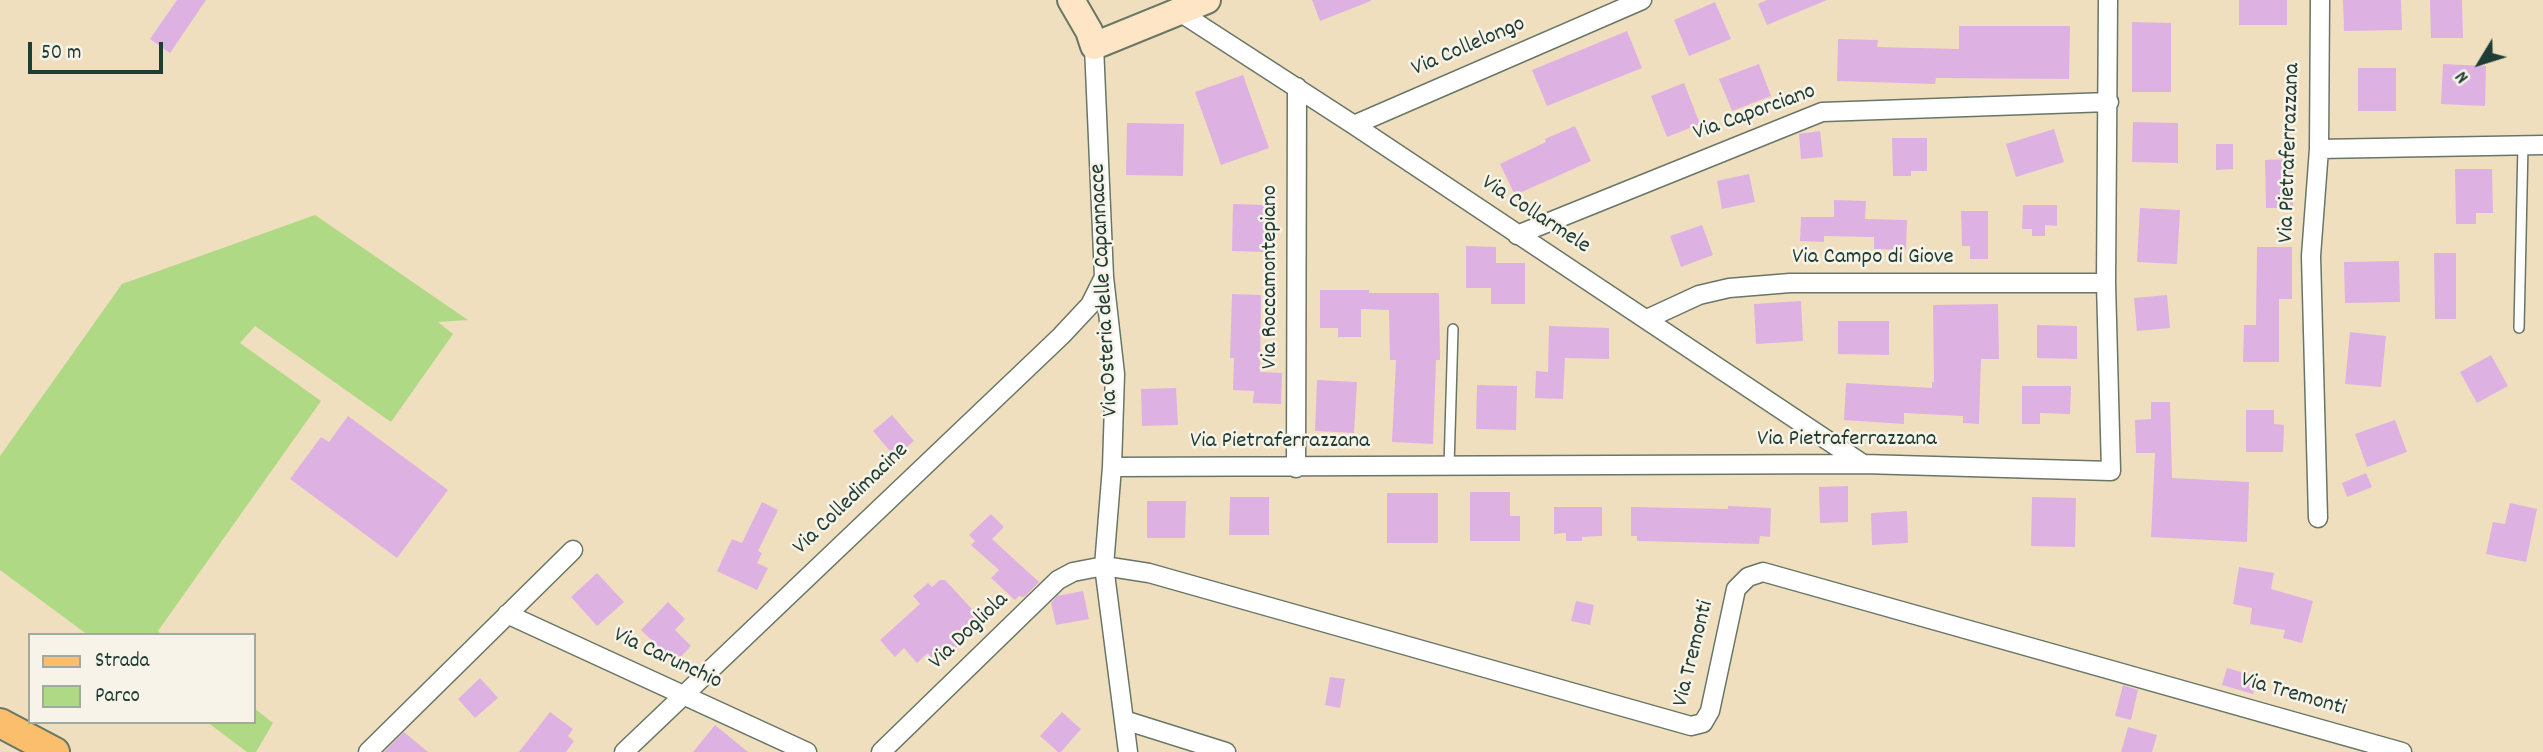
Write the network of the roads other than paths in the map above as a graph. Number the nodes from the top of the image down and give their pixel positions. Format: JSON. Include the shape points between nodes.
{"nodes":[{"id":1,"x":1071,"y":0,"type":"edge"},
{"id":2,"x":1207,"y":0,"type":"edge"},
{"id":3,"x":1642,"y":0,"type":"edge"},
{"id":4,"x":2108,"y":0,"type":"edge"},
{"id":5,"x":2320,"y":0,"type":"edge"},
{"id":6,"x":1171,"y":6,"type":"edge"},
{"id":7,"x":1094,"y":46,"type":"junction"},
{"id":8,"x":1297,"y":87,"type":"junction"},
{"id":9,"x":2109,"y":102,"type":"junction"},
{"id":10,"x":1354,"y":125,"type":"junction"},
{"id":11,"x":2523,"y":145,"type":"junction"},
{"id":12,"x":2543,"y":145,"type":"edge"},
{"id":13,"x":2319,"y":149,"type":"junction"},
{"id":14,"x":1517,"y":235,"type":"junction"},
{"id":15,"x":1104,"y":277,"type":"junction"},
{"id":16,"x":2106,"y":283,"type":"junction"},
{"id":17,"x":1647,"y":319,"type":"junction"},
{"id":18,"x":2519,"y":328,"type":"dead end"},
{"id":19,"x":1453,"y":329,"type":"dead end"},
{"id":20,"x":1863,"y":464,"type":"junction"},
{"id":21,"x":1112,"y":467,"type":"junction"},
{"id":22,"x":1449,"y":467,"type":"junction"},
{"id":23,"x":1296,"y":468,"type":"junction"},
{"id":24,"x":2318,"y":518,"type":"dead end"},
{"id":25,"x":573,"y":550,"type":"dead end"},
{"id":26,"x":1104,"y":566,"type":"junction"},
{"id":27,"x":507,"y":614,"type":"junction"},
{"id":28,"x":683,"y":695,"type":"junction"},
{"id":29,"x":1124,"y":720,"type":"junction"},
{"id":30,"x":0,"y":723,"type":"edge"},
{"id":31,"x":55,"y":752,"type":"edge"},
{"id":32,"x":368,"y":752,"type":"edge"},
{"id":33,"x":624,"y":752,"type":"edge"},
{"id":34,"x":807,"y":752,"type":"edge"},
{"id":35,"x":881,"y":752,"type":"edge"},
{"id":36,"x":1128,"y":752,"type":"edge"},
{"id":37,"x":1226,"y":752,"type":"edge"},
{"id":38,"x":2402,"y":752,"type":"edge"}],
"edges":[{"from":1,"to":7,"type":"street","name":"Via Osteria delle Capannacce"},
{"from":2,"to":6,"type":"street"},
{"from":3,"to":10,"type":"street","name":"Via Collelongo"},
{"from":4,"to":9,"type":"street","name":"Via Pietraferrazzana"},
{"from":5,"to":13,"type":"street","name":"Via Pietraferrazzana"},
{"from":6,"to":7,"type":"street"},
{"from":6,"to":8,"type":"street","name":"Via Collarmele"},
{"from":7,"to":15,"type":"street","name":"Via Osteria delle Capannacce"},
{"from":8,"to":10,"type":"street","name":"Via Collarmele"},
{"from":8,"to":23,"type":"street","name":"Via Roccamontepiano"},
{"from":9,"to":14,"type":"street","name":"Via Caporciano","via":[[1822,112]]},
{"from":9,"to":16,"type":"street","name":"Via Pietraferrazzana"},
{"from":10,"to":14,"type":"street","name":"Via Collarmele"},
{"from":11,"to":12,"type":"street"},
{"from":11,"to":13,"type":"street"},
{"from":11,"to":18,"type":"lane"},
{"from":13,"to":24,"type":"street","name":"Via Pietraferrazzana","via":[[2311,256]]},
{"from":14,"to":17,"type":"street","name":"Via Collarmele"},
{"from":15,"to":21,"type":"street","name":"Via Osteria delle Capannacce","via":[[1115,374]]},
{"from":15,"to":28,"type":"street","name":"Via Colledimacine","via":[[1090,305],[1060,336]]},
{"from":16,"to":17,"type":"street","name":"Via Campo di Giove","via":[[1778,284],[1713,291]]},
{"from":16,"to":20,"type":"street","name":"Via Pietraferrazzana","via":[[2111,471]]},
{"from":17,"to":20,"type":"street","name":"Via Collarmele"},
{"from":19,"to":22,"type":"lane"},
{"from":20,"to":22,"type":"street","name":"Via Pietraferrazzana"},
{"from":21,"to":23,"type":"street","name":"Via Pietraferrazzana"},
{"from":21,"to":26,"type":"street","name":"Via Osteria delle Capannacce"},
{"from":22,"to":23,"type":"street","name":"Via Pietraferrazzana"},
{"from":25,"to":27,"type":"street"},
{"from":26,"to":29,"type":"street","name":"Via Osteria delle Capannacce"},
{"from":26,"to":35,"type":"street","name":"Via Dogliola","via":[[1058,580]]},
{"from":26,"to":38,"type":"street","name":"Via Tremonti","via":[[1149,573],[1691,726],[1703,723],[1710,711],[1736,589],[1748,577],[1763,572]]},
{"from":27,"to":28,"type":"street","name":"Via Carunchio"},
{"from":27,"to":32,"type":"street"},
{"from":28,"to":33,"type":"street","name":"Via Colledimacine"},
{"from":28,"to":34,"type":"street","name":"Via Carunchio"},
{"from":29,"to":36,"type":"street","name":"Via Osteria delle Capannacce"},
{"from":29,"to":37,"type":"street"},
{"from":30,"to":31,"type":"main road"}]}
